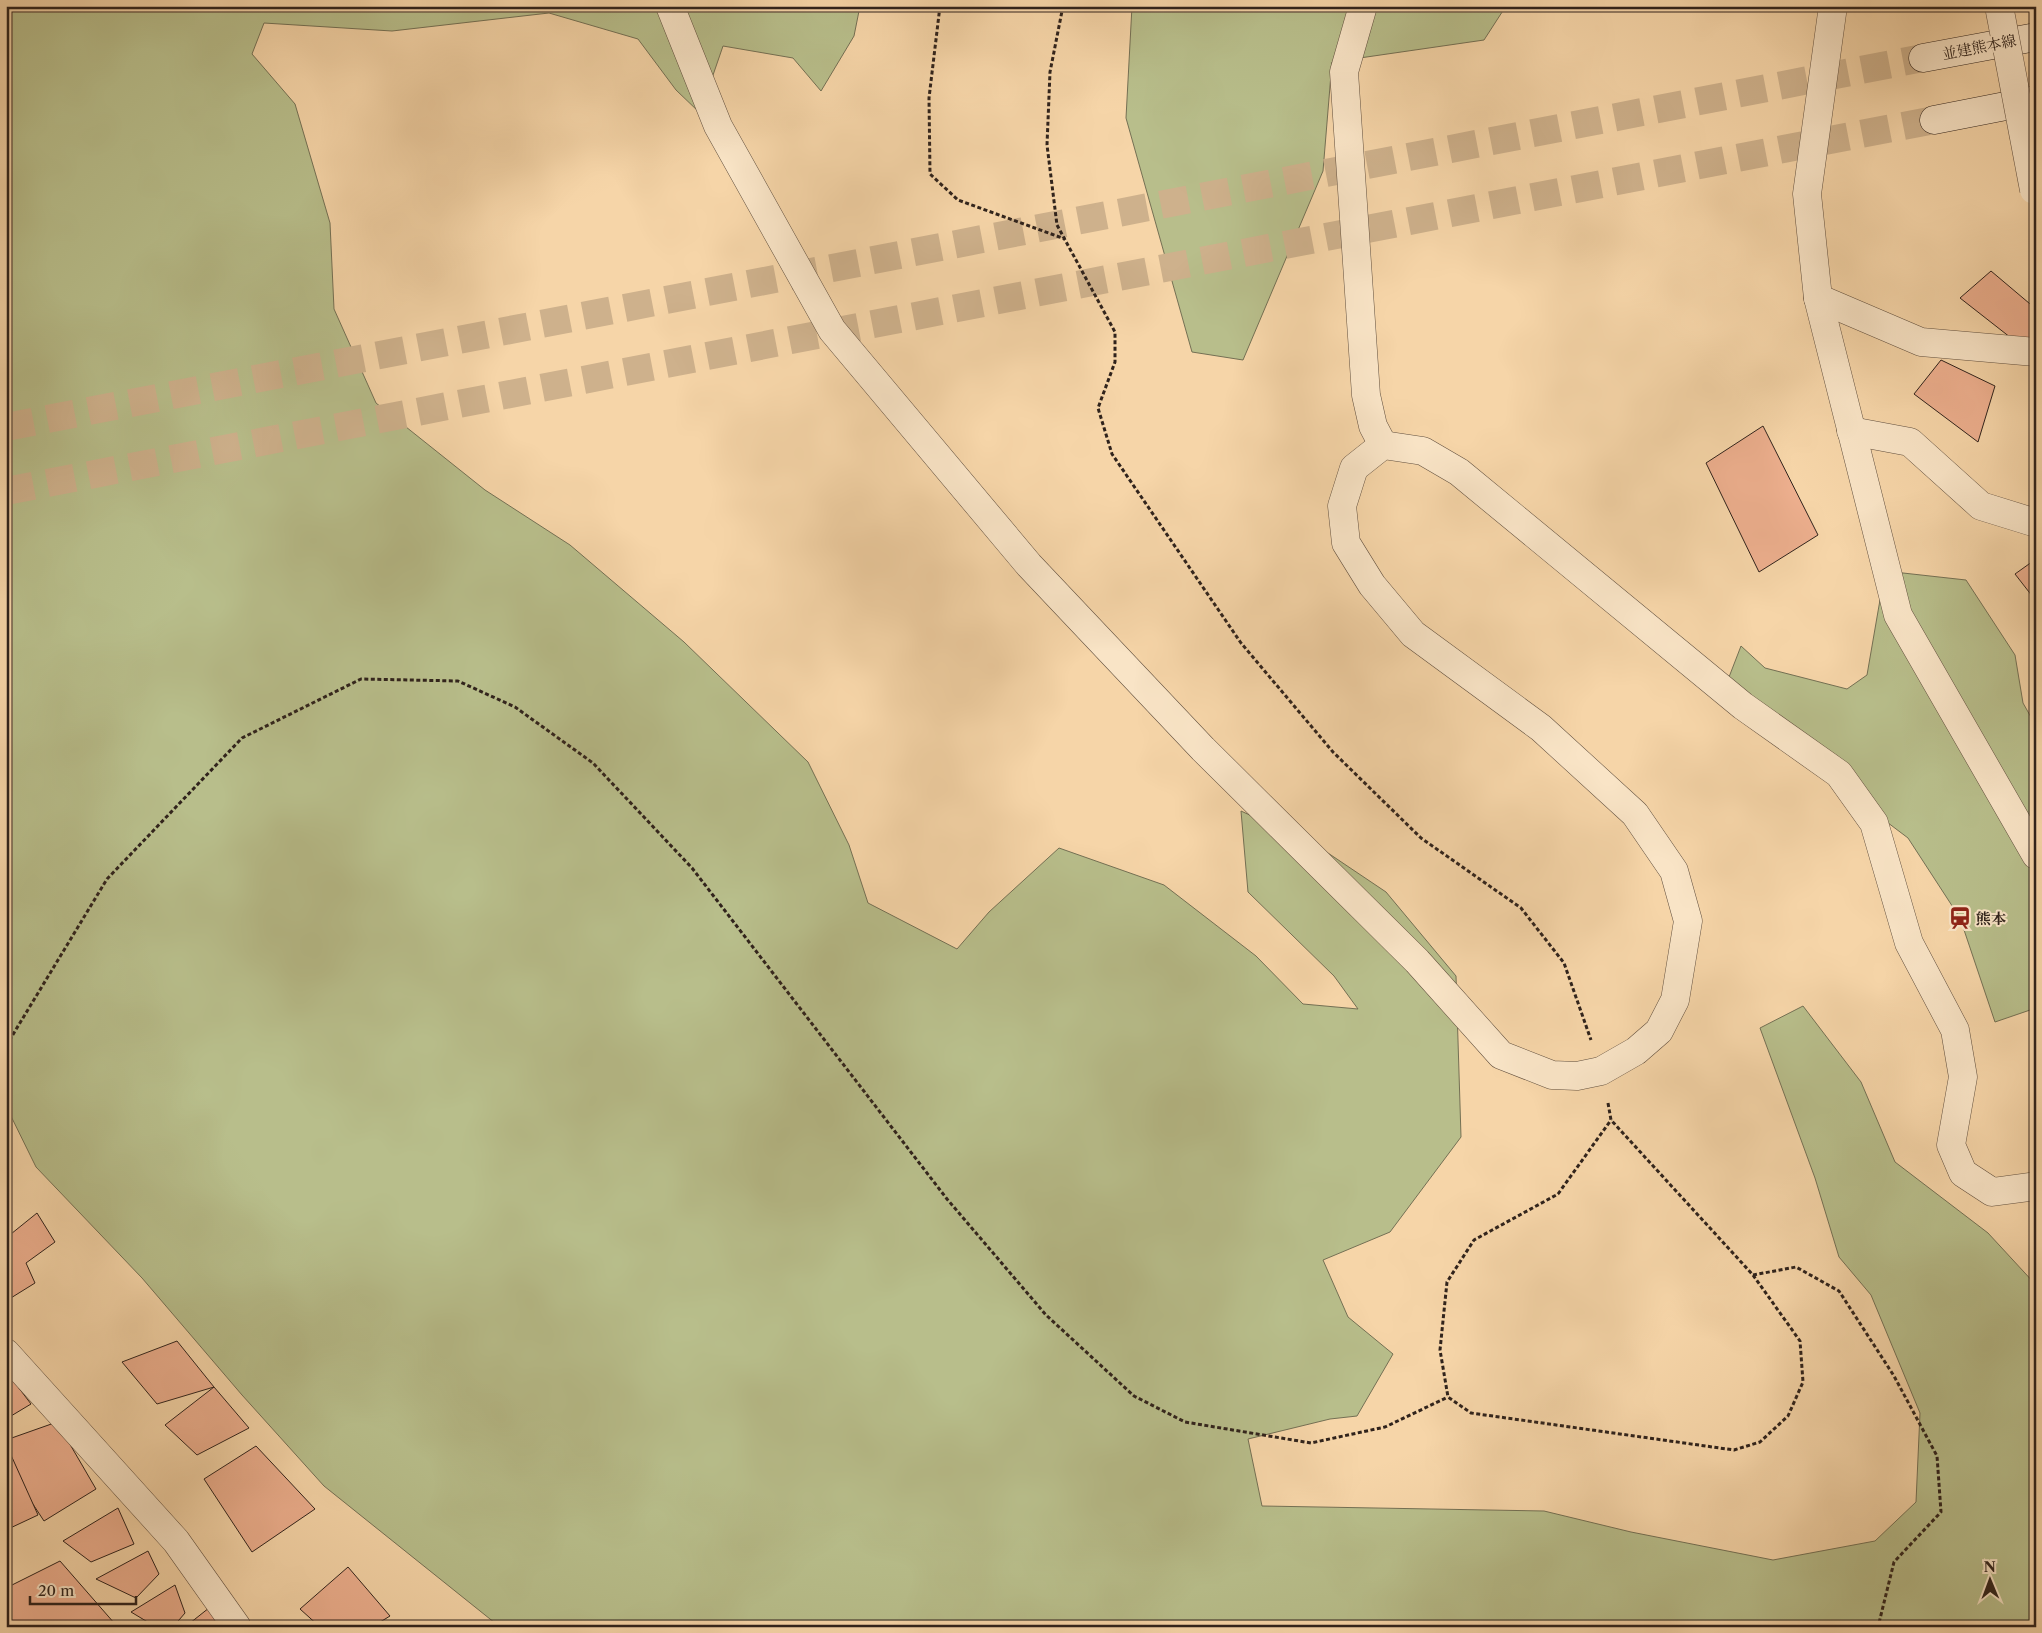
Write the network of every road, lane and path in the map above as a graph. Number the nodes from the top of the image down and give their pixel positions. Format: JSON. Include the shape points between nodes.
{"nodes":[{"id":1,"x":670,"y":6,"type":"edge"},
{"id":2,"x":940,"y":6,"type":"edge"},
{"id":3,"x":1063,"y":6,"type":"edge"},
{"id":4,"x":1363,"y":6,"type":"edge"},
{"id":5,"x":1833,"y":6,"type":"edge"},
{"id":6,"x":1999,"y":6,"type":"edge"},
{"id":7,"x":2036,"y":37,"type":"edge"},
{"id":8,"x":1923,"y":58,"type":"tunnel mouth"},
{"id":9,"x":2036,"y":100,"type":"edge"},
{"id":10,"x":1934,"y":120,"type":"tunnel mouth"},
{"id":11,"x":2035,"y":190,"type":"edge"},
{"id":12,"x":1066,"y":240,"type":"junction"},
{"id":13,"x":1818,"y":298,"type":"junction"},
{"id":14,"x":2036,"y":352,"type":"edge"},
{"id":15,"x":1851,"y":431,"type":"junction"},
{"id":16,"x":1382,"y":445,"type":"junction"},
{"id":17,"x":2036,"y":523,"type":"edge"},
{"id":18,"x":2036,"y":855,"type":"edge"},
{"id":19,"x":6,"y":1046,"type":"edge"},
{"id":20,"x":1601,"y":1071,"type":"junction"},
{"id":21,"x":1611,"y":1120,"type":"junction"},
{"id":22,"x":2036,"y":1186,"type":"edge"},
{"id":23,"x":1754,"y":1275,"type":"junction"},
{"id":24,"x":6,"y":1353,"type":"edge"},
{"id":25,"x":1448,"y":1397,"type":"junction"},
{"id":26,"x":237,"y":1627,"type":"edge"},
{"id":27,"x":1878,"y":1627,"type":"edge"}],
"edges":[{"from":1,"to":20,"type":"street","via":[[718,126],[832,330],[1029,565],[1203,749],[1417,961],[1501,1055],[1552,1075],[1577,1076]]},
{"from":2,"to":12,"type":"path","via":[[929,98],[930,174],[958,200]]},
{"from":3,"to":12,"type":"path","via":[[1050,72],[1047,145],[1057,225]]},
{"from":4,"to":16,"type":"street","via":[[1344,72],[1366,395],[1373,426]]},
{"from":5,"to":13,"type":"street","via":[[1807,194]]},
{"from":6,"to":11,"type":"street","bridge":true},
{"from":7,"to":8,"type":"street","name":"並建熊本線"},
{"from":9,"to":10,"type":"street"},
{"from":12,"to":20,"type":"path","via":[[1115,332],[1115,362],[1098,408],[1112,454],[1240,643],[1333,752],[1421,838],[1521,908],[1564,963]]},
{"from":13,"to":14,"type":"street","via":[[1921,342]]},
{"from":13,"to":15,"type":"street"},
{"from":15,"to":17,"type":"street","via":[[1910,442],[1981,506]]},
{"from":15,"to":18,"type":"street","via":[[1898,614]]},
{"from":16,"to":20,"type":"street","via":[[1354,468],[1342,506],[1346,542],[1372,585],[1413,634],[1542,728],[1635,814],[1674,871],[1688,921],[1675,1000],[1659,1031],[1636,1051]]},
{"from":16,"to":22,"type":"street","via":[[1423,451],[1460,472],[1743,706],[1839,774],[1874,823],[1909,943],[1955,1030],[1964,1077],[1951,1144],[1963,1173],[1992,1192]]},
{"from":19,"to":25,"type":"path","via":[[107,879],[242,738],[361,679],[458,681],[515,707],[593,763],[692,868],[947,1199],[1046,1315],[1134,1396],[1185,1422],[1312,1443],[1385,1427]]},
{"from":20,"to":21,"type":"path"},
{"from":21,"to":23,"type":"path"},
{"from":21,"to":25,"type":"path","via":[[1558,1194],[1474,1240],[1447,1282],[1440,1350]]},
{"from":23,"to":25,"type":"path","via":[[1800,1341],[1803,1382],[1788,1416],[1760,1442],[1734,1450],[1471,1413]]},
{"from":23,"to":27,"type":"path","via":[[1796,1267],[1839,1291],[1894,1376],[1937,1456],[1941,1512],[1894,1562]]},
{"from":24,"to":26,"type":"street","via":[[176,1541]]}]}
